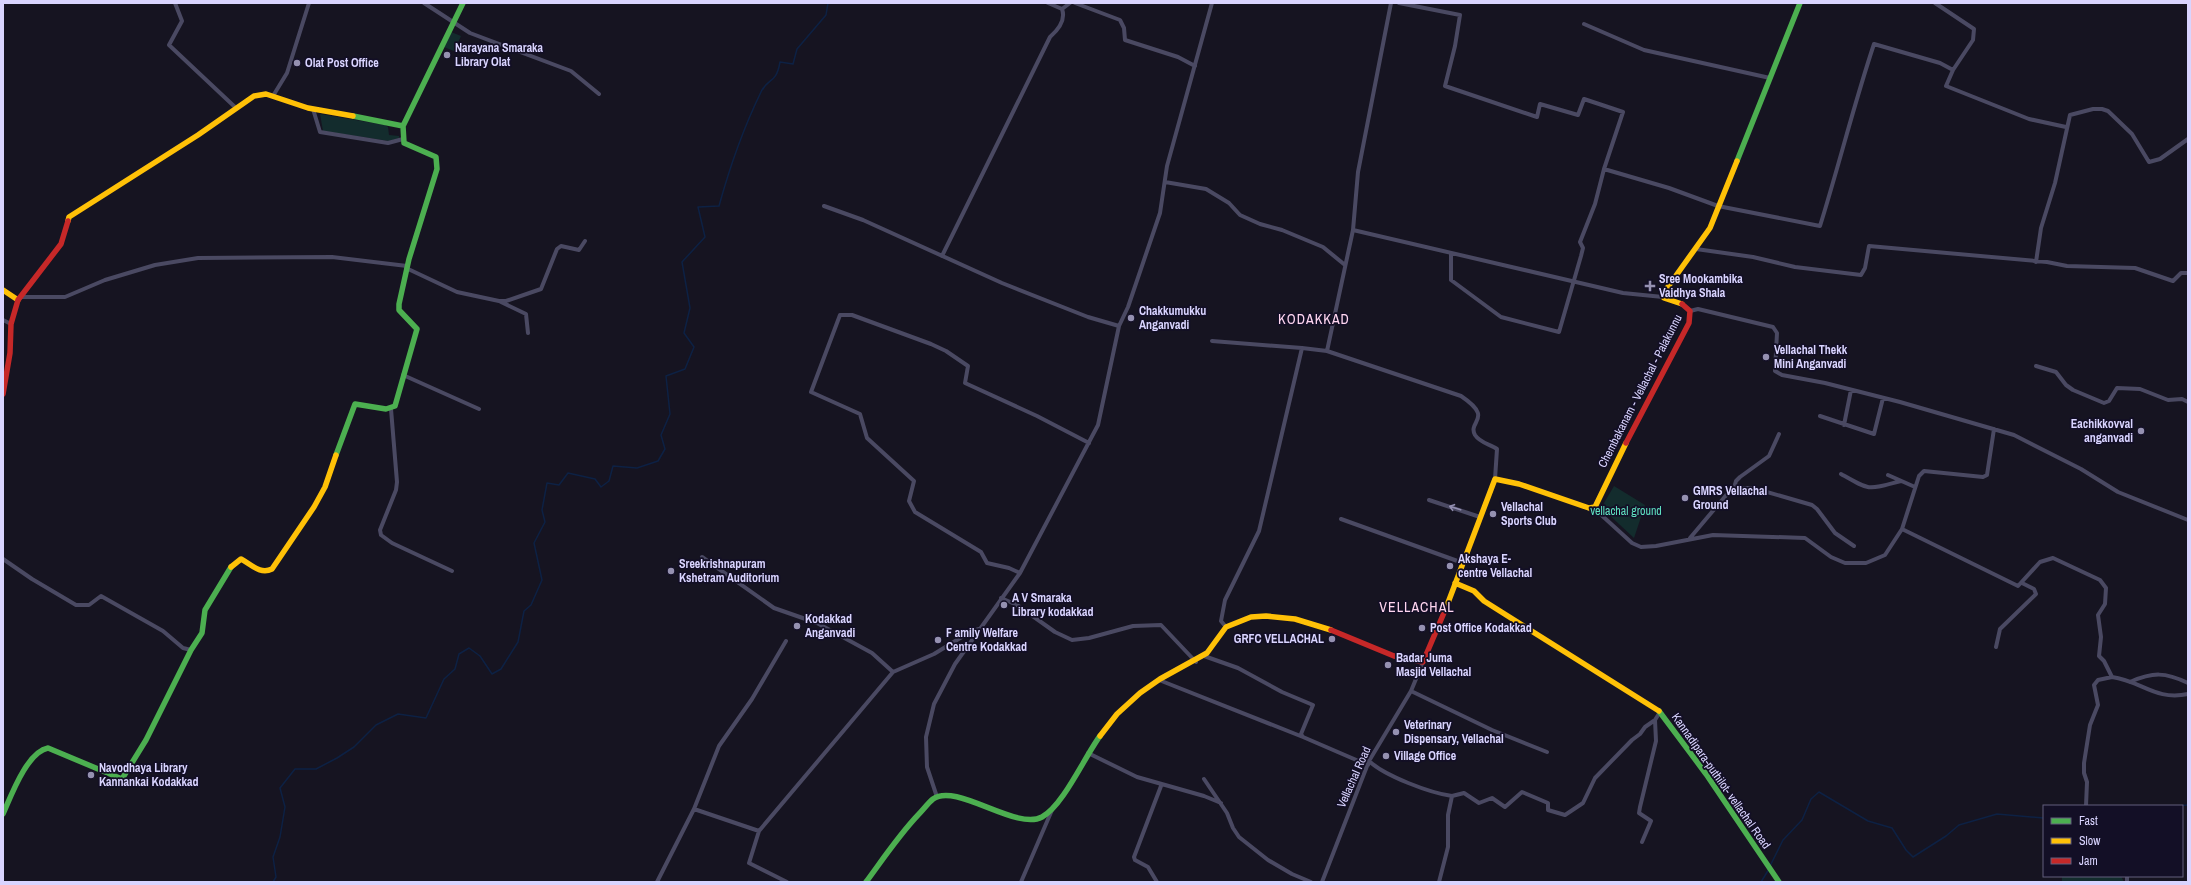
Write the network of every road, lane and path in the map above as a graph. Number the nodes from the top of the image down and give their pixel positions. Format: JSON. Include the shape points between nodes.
{"nodes":[{"id":1,"x":175,"y":3,"type":"edge"},
{"id":2,"x":309,"y":3,"type":"edge"},
{"id":3,"x":424,"y":3,"type":"edge"},
{"id":4,"x":462,"y":3,"type":"edge"},
{"id":5,"x":1048,"y":3,"type":"edge"},
{"id":6,"x":1070,"y":3,"type":"edge"},
{"id":7,"x":1075,"y":3,"type":"edge"},
{"id":8,"x":1212,"y":3,"type":"edge"},
{"id":9,"x":1391,"y":3,"type":"edge"},
{"id":10,"x":1399,"y":3,"type":"edge"},
{"id":11,"x":1800,"y":3,"type":"edge"},
{"id":12,"x":1935,"y":3,"type":"edge"},
{"id":13,"x":1062,"y":9,"type":"junction"},
{"id":14,"x":453,"y":21,"type":"junction"},
{"id":15,"x":1584,"y":24,"type":"dead end"},
{"id":16,"x":1195,"y":66,"type":"junction"},
{"id":17,"x":1953,"y":70,"type":"junction"},
{"id":18,"x":1770,"y":78,"type":"junction"},
{"id":19,"x":599,"y":94,"type":"dead end"},
{"id":20,"x":273,"y":96,"type":"junction"},
{"id":21,"x":236,"y":108,"type":"junction"},
{"id":22,"x":314,"y":109,"type":"junction"},
{"id":23,"x":403,"y":126,"type":"junction"},
{"id":24,"x":2066,"y":127,"type":"junction"},
{"id":25,"x":403,"y":139,"type":"junction"},
{"id":26,"x":2188,"y":139,"type":"edge"},
{"id":27,"x":1604,"y":169,"type":"junction"},
{"id":28,"x":1165,"y":182,"type":"junction"},
{"id":29,"x":824,"y":206,"type":"dead end"},
{"id":30,"x":1718,"y":206,"type":"junction"},
{"id":31,"x":1353,"y":230,"type":"junction"},
{"id":32,"x":585,"y":241,"type":"dead end"},
{"id":33,"x":1696,"y":249,"type":"junction"},
{"id":34,"x":1451,"y":254,"type":"junction"},
{"id":35,"x":942,"y":256,"type":"junction"},
{"id":36,"x":2036,"y":262,"type":"junction"},
{"id":37,"x":1345,"y":265,"type":"junction"},
{"id":38,"x":407,"y":267,"type":"junction"},
{"id":39,"x":2188,"y":273,"type":"edge"},
{"id":40,"x":1575,"y":281,"type":"junction"},
{"id":41,"x":3,"y":290,"type":"edge"},
{"id":42,"x":1663,"y":297,"type":"junction"},
{"id":43,"x":19,"y":298,"type":"junction"},
{"id":44,"x":499,"y":301,"type":"junction"},
{"id":45,"x":1690,"y":311,"type":"junction"},
{"id":46,"x":3,"y":320,"type":"edge"},
{"id":47,"x":11,"y":324,"type":"junction"},
{"id":48,"x":1119,"y":326,"type":"junction"},
{"id":49,"x":528,"y":332,"type":"dead end"},
{"id":50,"x":1212,"y":341,"type":"dead end"},
{"id":51,"x":1302,"y":348,"type":"junction"},
{"id":52,"x":1327,"y":351,"type":"junction"},
{"id":53,"x":2036,"y":366,"type":"dead end"},
{"id":54,"x":403,"y":375,"type":"junction"},
{"id":55,"x":1851,"y":390,"type":"junction"},
{"id":56,"x":3,"y":394,"type":"edge"},
{"id":57,"x":1882,"y":398,"type":"junction"},
{"id":58,"x":2188,"y":402,"type":"edge"},
{"id":59,"x":391,"y":409,"type":"junction"},
{"id":60,"x":479,"y":409,"type":"dead end"},
{"id":61,"x":1820,"y":416,"type":"dead end"},
{"id":62,"x":1844,"y":425,"type":"junction"},
{"id":63,"x":1994,"y":429,"type":"junction"},
{"id":64,"x":1779,"y":434,"type":"dead end"},
{"id":65,"x":1089,"y":443,"type":"junction"},
{"id":66,"x":1841,"y":474,"type":"dead end"},
{"id":67,"x":1888,"y":475,"type":"dead end"},
{"id":68,"x":1496,"y":478,"type":"junction"},
{"id":69,"x":1901,"y":481,"type":"junction"},
{"id":70,"x":1915,"y":487,"type":"junction"},
{"id":71,"x":1734,"y":488,"type":"junction"},
{"id":72,"x":1429,"y":500,"type":"dead end"},
{"id":73,"x":1589,"y":508,"type":"junction"},
{"id":74,"x":1480,"y":517,"type":"junction"},
{"id":75,"x":1341,"y":519,"type":"dead end"},
{"id":76,"x":2188,"y":520,"type":"edge"},
{"id":77,"x":1902,"y":529,"type":"junction"},
{"id":78,"x":1690,"y":538,"type":"junction"},
{"id":79,"x":1854,"y":546,"type":"dead end"},
{"id":80,"x":702,"y":557,"type":"dead end"},
{"id":81,"x":3,"y":559,"type":"edge"},
{"id":82,"x":1463,"y":563,"type":"junction"},
{"id":83,"x":452,"y":571,"type":"dead end"},
{"id":84,"x":1020,"y":573,"type":"junction"},
{"id":85,"x":1455,"y":583,"type":"junction"},
{"id":86,"x":2022,"y":583,"type":"junction"},
{"id":87,"x":1001,"y":598,"type":"junction"},
{"id":88,"x":1226,"y":627,"type":"junction"},
{"id":89,"x":980,"y":629,"type":"junction"},
{"id":90,"x":786,"y":641,"type":"dead end"},
{"id":91,"x":1996,"y":647,"type":"dead end"},
{"id":92,"x":191,"y":650,"type":"junction"},
{"id":93,"x":1204,"y":656,"type":"junction"},
{"id":94,"x":1196,"y":662,"type":"junction"},
{"id":95,"x":1423,"y":662,"type":"junction"},
{"id":96,"x":894,"y":672,"type":"junction"},
{"id":97,"x":2112,"y":677,"type":"junction"},
{"id":98,"x":1159,"y":680,"type":"junction"},
{"id":99,"x":2129,"y":682,"type":"junction"},
{"id":100,"x":2188,"y":683,"type":"edge"},
{"id":101,"x":1411,"y":691,"type":"junction"},
{"id":102,"x":2188,"y":694,"type":"edge"},
{"id":103,"x":1660,"y":712,"type":"junction"},
{"id":104,"x":1655,"y":720,"type":"junction"},
{"id":105,"x":1303,"y":737,"type":"junction"},
{"id":106,"x":1547,"y":752,"type":"dead end"},
{"id":107,"x":1088,"y":753,"type":"junction"},
{"id":108,"x":1368,"y":763,"type":"junction"},
{"id":109,"x":1204,"y":778,"type":"dead end"},
{"id":110,"x":1161,"y":786,"type":"junction"},
{"id":111,"x":1452,"y":796,"type":"junction"},
{"id":112,"x":937,"y":797,"type":"junction"},
{"id":113,"x":1221,"y":803,"type":"junction"},
{"id":114,"x":2086,"y":804,"type":"edge"},
{"id":115,"x":694,"y":809,"type":"junction"},
{"id":116,"x":1052,"y":810,"type":"junction"},
{"id":117,"x":3,"y":814,"type":"edge"},
{"id":118,"x":759,"y":831,"type":"junction"},
{"id":119,"x":1642,"y":842,"type":"dead end"},
{"id":120,"x":658,"y":882,"type":"edge"},
{"id":121,"x":787,"y":882,"type":"edge"},
{"id":122,"x":866,"y":882,"type":"edge"},
{"id":123,"x":1021,"y":882,"type":"edge"},
{"id":124,"x":1157,"y":882,"type":"edge"},
{"id":125,"x":1311,"y":882,"type":"edge"},
{"id":126,"x":1322,"y":882,"type":"edge"},
{"id":127,"x":1439,"y":882,"type":"edge"},
{"id":128,"x":1779,"y":882,"type":"edge"}],
"edges":[{"from":1,"to":21,"type":"street","via":[[182,21],[169,45]]},
{"from":2,"to":20,"type":"street","via":[[286,73]]},
{"from":3,"to":14,"type":"street"},
{"from":4,"to":14,"type":"street"},
{"from":5,"to":13,"type":"street"},
{"from":6,"to":13,"type":"street"},
{"from":7,"to":16,"type":"street","via":[[1120,20],[1125,40],[1178,57]]},
{"from":8,"to":16,"type":"street"},
{"from":9,"to":31,"type":"street","via":[[1358,172]]},
{"from":10,"to":27,"type":"street","via":[[1460,15],[1456,46],[1445,86],[1537,117],[1540,104],[1578,115],[1584,99],[1623,112]]},
{"from":11,"to":18,"type":"street","name":"Chembakanam - Vellachal - Palakunnu"},
{"from":12,"to":17,"type":"street","via":[[1974,29],[1973,40]]},
{"from":13,"to":35,"type":"street","via":[[1064,15],[1061,23],[1050,37]]},
{"from":14,"to":19,"type":"street","via":[[470,32],[571,71]]},
{"from":14,"to":23,"type":"street"},
{"from":15,"to":18,"type":"street","via":[[1644,50]]},
{"from":16,"to":28,"type":"street","via":[[1167,166]]},
{"from":17,"to":24,"type":"street","via":[[1946,86],[2024,118]]},
{"from":17,"to":30,"type":"street","via":[[1940,63],[1874,44],[1820,226]]},
{"from":18,"to":30,"type":"street","name":"Chembakanam - Vellachal - Palakunnu"},
{"from":20,"to":21,"type":"street","via":[[254,96]]},
{"from":20,"to":22,"type":"street"},
{"from":21,"to":43,"type":"street","via":[[69,217],[61,244]]},
{"from":22,"to":23,"type":"street"},
{"from":22,"to":25,"type":"street","via":[[320,132],[388,143]]},
{"from":23,"to":25,"type":"street"},
{"from":24,"to":26,"type":"street","via":[[2067,119],[2073,114],[2102,109],[2108,111],[2132,134],[2149,162],[2160,159]]},
{"from":24,"to":36,"type":"street","via":[[2055,183],[2041,228]]},
{"from":25,"to":38,"type":"street","via":[[408,146],[436,157],[438,161],[438,169]]},
{"from":27,"to":30,"type":"street"},
{"from":27,"to":40,"type":"street","via":[[1593,211],[1580,242],[1583,248]]},
{"from":28,"to":37,"type":"street","via":[[1206,189],[1229,203],[1240,215],[1318,245]]},
{"from":28,"to":48,"type":"street","via":[[1160,213]]},
{"from":29,"to":35,"type":"street","via":[[864,220]]},
{"from":30,"to":33,"type":"street","name":"Chembakanam - Vellachal - Palakunnu","via":[[1710,228]]},
{"from":31,"to":34,"type":"street"},
{"from":31,"to":37,"type":"street"},
{"from":32,"to":44,"type":"street","via":[[579,250],[561,246],[557,249],[541,289]]},
{"from":33,"to":36,"type":"street","via":[[1753,257],[1795,267],[1861,275],[1869,246]]},
{"from":33,"to":42,"type":"street","name":"Chembakanam - Vellachal - Palakunnu","via":[[1669,284]]},
{"from":34,"to":40,"type":"street"},
{"from":34,"to":40,"type":"street","via":[[1451,280],[1472,297],[1501,317],[1559,332]]},
{"from":35,"to":48,"type":"street","via":[[1002,283],[1088,317]]},
{"from":36,"to":39,"type":"street","via":[[2067,266],[2135,268],[2173,281],[2181,273]]},
{"from":37,"to":52,"type":"street"},
{"from":38,"to":43,"type":"street","via":[[332,257],[198,258],[155,264],[105,280],[65,297]]},
{"from":38,"to":44,"type":"street","via":[[457,292]]},
{"from":38,"to":54,"type":"street","via":[[399,307],[416,329]]},
{"from":40,"to":42,"type":"street","via":[[1623,293]]},
{"from":41,"to":43,"type":"street"},
{"from":42,"to":45,"type":"street","name":"Chembakanam - Vellachal - Palakunnu","via":[[1686,306]]},
{"from":43,"to":47,"type":"street"},
{"from":44,"to":49,"type":"street","via":[[526,314]]},
{"from":45,"to":55,"type":"street","via":[[1698,310],[1773,327],[1777,333],[1775,371],[1782,375]]},
{"from":45,"to":73,"type":"street","name":"Chembakanam - Vellachal - Palakunnu","via":[[1689,323],[1619,455],[1600,498],[1594,507]]},
{"from":46,"to":47,"type":"street"},
{"from":47,"to":56,"type":"street","via":[[10,353]]},
{"from":48,"to":65,"type":"street","via":[[1098,425]]},
{"from":50,"to":51,"type":"street"},
{"from":51,"to":52,"type":"street"},
{"from":51,"to":88,"type":"street","via":[[1258,531],[1225,600],[1221,621]]},
{"from":52,"to":68,"type":"street","via":[[1462,396],[1476,406],[1479,415],[1474,429],[1475,435],[1481,442],[1497,449]]},
{"from":53,"to":58,"type":"street","via":[[2056,372],[2073,390],[2104,403],[2117,388],[2140,389],[2168,400],[2182,399]]},
{"from":54,"to":59,"type":"street","via":[[395,406]]},
{"from":54,"to":60,"type":"street"},
{"from":55,"to":57,"type":"street"},
{"from":55,"to":62,"type":"street"},
{"from":57,"to":62,"type":"street","via":[[1874,434]]},
{"from":57,"to":63,"type":"street"},
{"from":59,"to":83,"type":"street","via":[[398,482],[380,530],[381,535],[392,543]]},
{"from":59,"to":92,"type":"street","via":[[360,403],[353,407],[330,474],[314,507],[272,569],[259,571],[241,559],[234,563],[204,611],[202,638]]},
{"from":61,"to":62,"type":"street"},
{"from":63,"to":70,"type":"street","via":[[1987,475],[1983,477],[1924,471]]},
{"from":63,"to":76,"type":"street","via":[[2014,435],[2081,469],[2118,492]]},
{"from":64,"to":71,"type":"street","via":[[1769,456],[1740,477]]},
{"from":65,"to":84,"type":"street"},
{"from":65,"to":84,"type":"street","via":[[965,383],[968,366],[946,351],[852,315],[840,315],[811,392],[860,414],[867,438],[914,481],[909,501],[914,512],[981,552],[986,563]]},
{"from":66,"to":69,"type":"street","via":[[1865,488]]},
{"from":67,"to":69,"type":"street"},
{"from":68,"to":73,"type":"street"},
{"from":68,"to":74,"type":"street"},
{"from":69,"to":70,"type":"street"},
{"from":70,"to":77,"type":"street"},
{"from":71,"to":78,"type":"street"},
{"from":71,"to":79,"type":"street","via":[[1753,488],[1812,505],[1835,533]]},
{"from":74,"to":72,"type":"street","one_way":true},
{"from":73,"to":78,"type":"street","via":[[1598,512],[1632,543],[1640,547]]},
{"from":74,"to":82,"type":"street"},
{"from":75,"to":82,"type":"street"},
{"from":77,"to":78,"type":"street","via":[[1884,555],[1866,563],[1845,563],[1805,538],[1713,535]]},
{"from":77,"to":86,"type":"street","via":[[2018,586]]},
{"from":80,"to":96,"type":"street","via":[[774,608],[817,623],[872,653]]},
{"from":81,"to":92,"type":"street","via":[[76,605],[89,605],[101,596],[163,631],[183,648]]},
{"from":82,"to":85,"type":"street"},
{"from":84,"to":87,"type":"street"},
{"from":85,"to":95,"type":"street"},
{"from":85,"to":103,"type":"street","name":"Kannadipara-puthilot- vellachal Road","via":[[1474,591],[1484,600]]},
{"from":86,"to":91,"type":"street","via":[[2034,589],[2036,594],[2000,629]]},
{"from":86,"to":97,"type":"street","via":[[2040,562],[2052,558],[2100,580],[2106,588],[2105,604],[2098,615],[2102,637],[2099,656]]},
{"from":87,"to":89,"type":"street"},
{"from":87,"to":94,"type":"street","via":[[1017,605],[1055,632],[1072,640],[1133,626],[1161,625]]},
{"from":88,"to":93,"type":"street"},
{"from":88,"to":95,"type":"street","via":[[1250,618],[1269,617],[1312,623],[1414,662]]},
{"from":89,"to":96,"type":"street"},
{"from":89,"to":112,"type":"street","via":[[954,664],[934,704],[926,737],[927,767]]},
{"from":90,"to":115,"type":"street","via":[[752,699],[719,746]]},
{"from":92,"to":117,"type":"street","via":[[146,740],[122,779],[48,748],[42,748],[28,763]]},
{"from":93,"to":94,"type":"street"},
{"from":93,"to":105,"type":"street","via":[[1238,668],[1282,692],[1313,705],[1301,734]]},
{"from":94,"to":98,"type":"street"},
{"from":95,"to":101,"type":"street","name":"Vellachal Road"},
{"from":96,"to":118,"type":"street"},
{"from":97,"to":99,"type":"street"},
{"from":97,"to":114,"type":"street","via":[[2098,680],[2094,685],[2098,705],[2090,726],[2084,764]]},
{"from":98,"to":105,"type":"street"},
{"from":98,"to":107,"type":"street","via":[[1134,697]]},
{"from":99,"to":100,"type":"street","via":[[2150,674],[2159,674],[2173,676]]},
{"from":99,"to":102,"type":"street","via":[[2154,693],[2176,696]]},
{"from":101,"to":106,"type":"street","via":[[1492,730]]},
{"from":101,"to":108,"type":"street","name":"Vellachal Road"},
{"from":103,"to":104,"type":"street"},
{"from":103,"to":128,"type":"street","name":"Kannadipara-puthilot- vellachal Road","via":[[1706,774]]},
{"from":104,"to":111,"type":"street","via":[[1595,778],[1583,803],[1565,815],[1548,810],[1548,803],[1522,792],[1505,807],[1492,798],[1479,803],[1464,793]]},
{"from":104,"to":119,"type":"street","via":[[1656,741],[1639,813],[1651,821]]},
{"from":105,"to":108,"type":"street"},
{"from":107,"to":110,"type":"street","via":[[1117,769]]},
{"from":107,"to":116,"type":"street"},
{"from":108,"to":111,"type":"street","via":[[1394,776]]},
{"from":108,"to":126,"type":"street","name":"Vellachal Road"},
{"from":109,"to":113,"type":"street"},
{"from":110,"to":113,"type":"street","via":[[1204,796]]},
{"from":110,"to":124,"type":"street","via":[[1134,857],[1148,867]]},
{"from":111,"to":127,"type":"street","via":[[1448,815],[1448,847]]},
{"from":112,"to":116,"type":"street","via":[[960,798],[1022,818],[1039,819]]},
{"from":112,"to":122,"type":"street","via":[[902,832]]},
{"from":113,"to":125,"type":"street","via":[[1233,828],[1248,845],[1279,867]]},
{"from":115,"to":118,"type":"street"},
{"from":115,"to":120,"type":"street"},
{"from":116,"to":123,"type":"street"},
{"from":118,"to":121,"type":"street","via":[[749,863]]}]}
